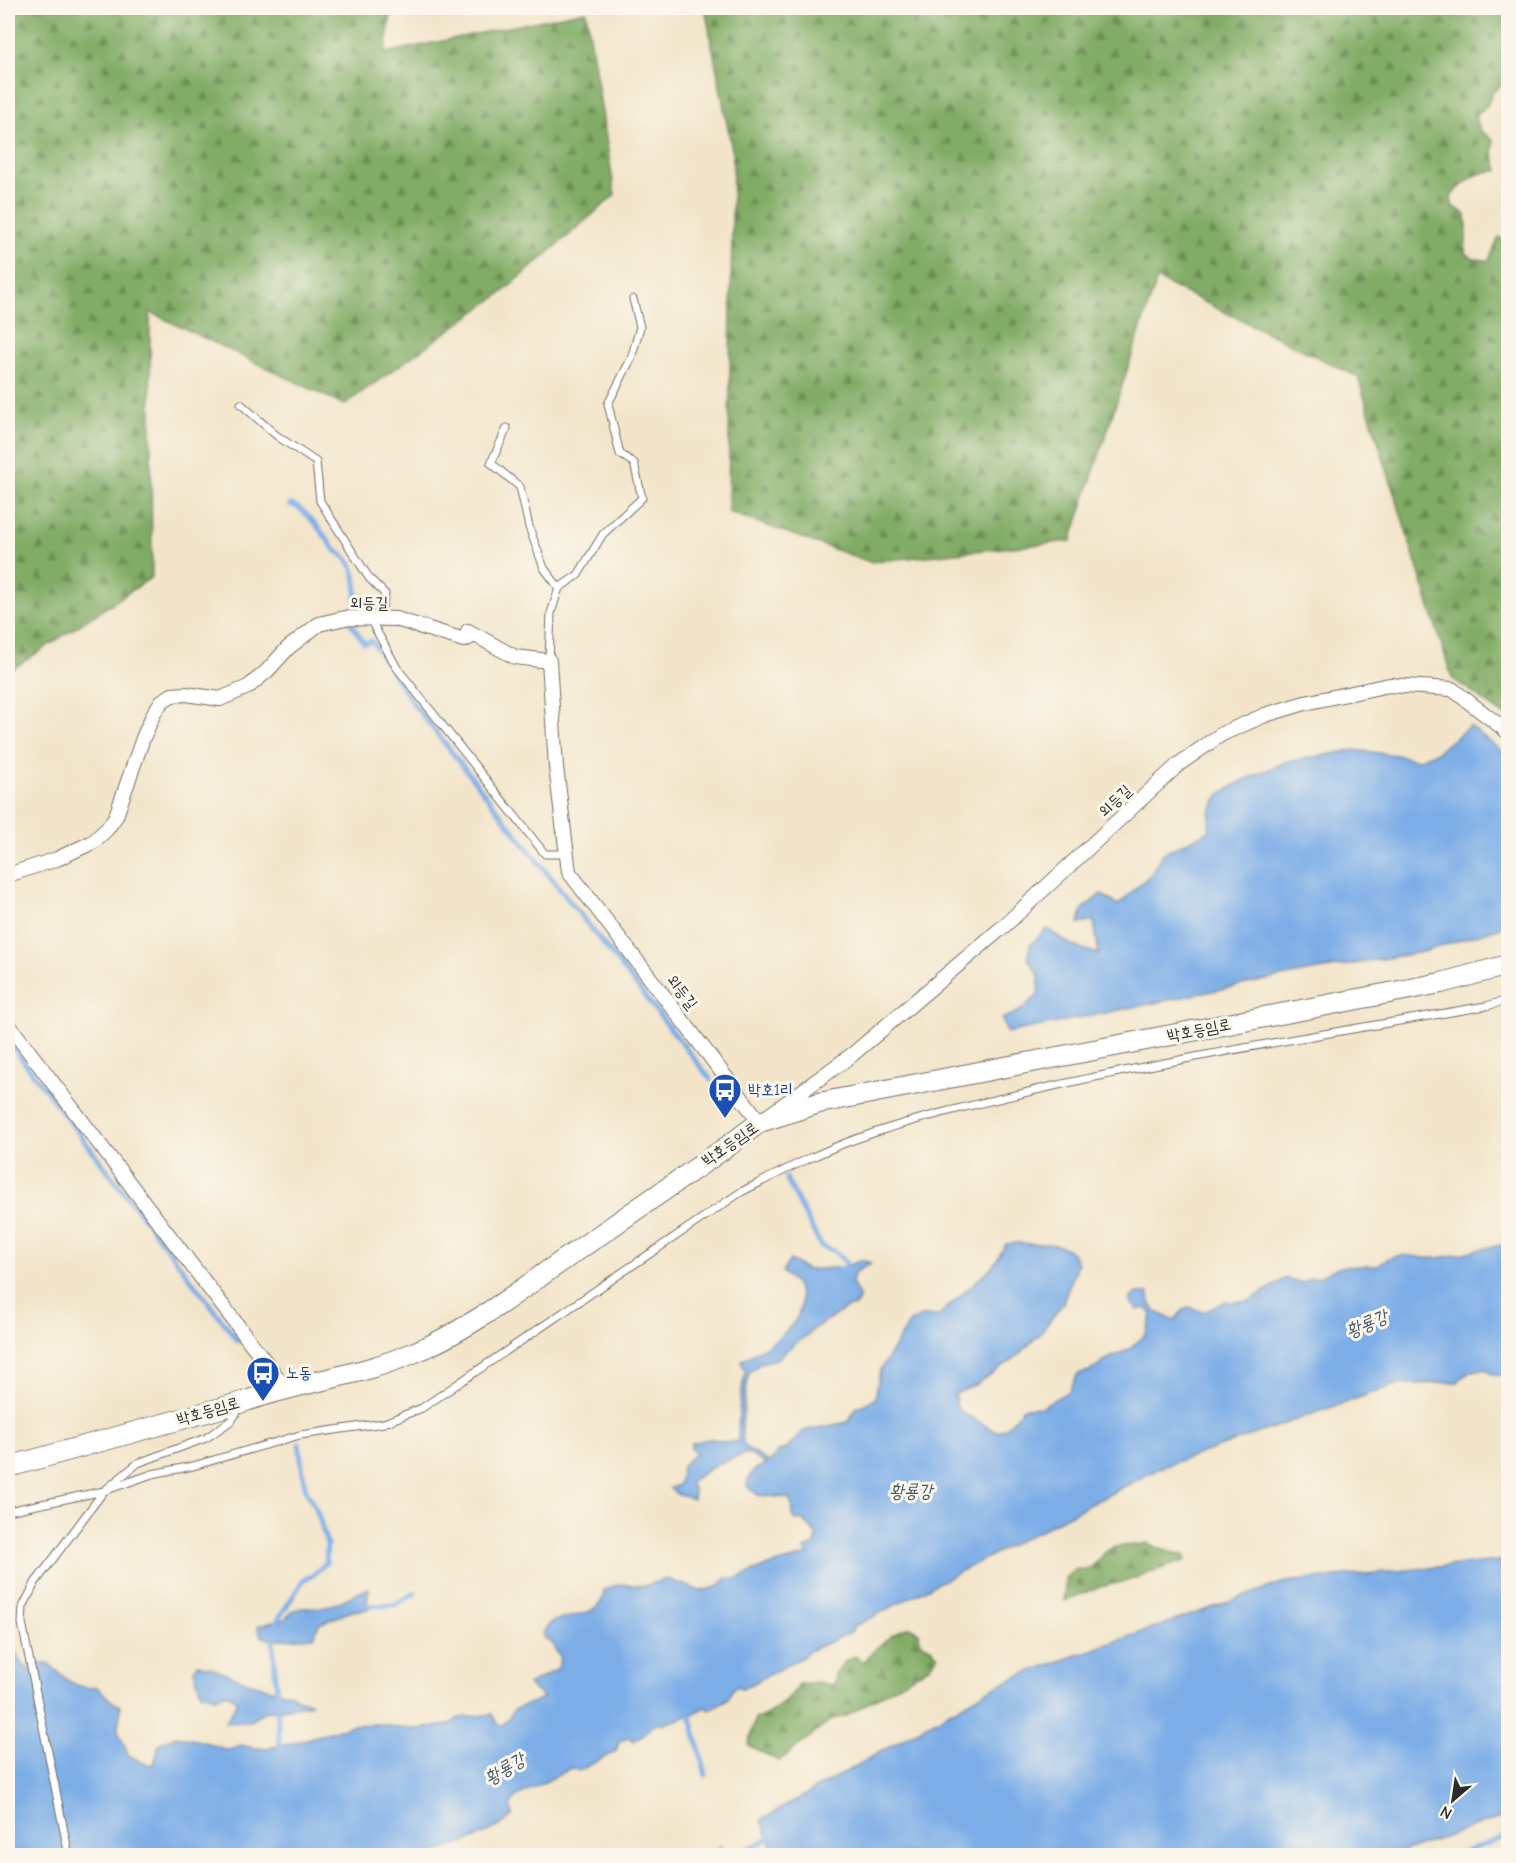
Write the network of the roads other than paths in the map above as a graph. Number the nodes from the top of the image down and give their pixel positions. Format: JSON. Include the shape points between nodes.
{"nodes":[{"id":1,"x":633,"y":299,"type":"dead end"},
{"id":2,"x":240,"y":404,"type":"dead end"},
{"id":3,"x":507,"y":428,"type":"dead end"},
{"id":4,"x":559,"y":588,"type":"junction"},
{"id":5,"x":375,"y":619,"type":"junction"},
{"id":6,"x":549,"y":661,"type":"junction"},
{"id":7,"x":1509,"y":732,"type":"edge"},
{"id":8,"x":566,"y":854,"type":"junction"},
{"id":9,"x":8,"y":875,"type":"edge"},
{"id":10,"x":1509,"y":965,"type":"edge"},
{"id":11,"x":1509,"y":1000,"type":"edge"},
{"id":12,"x":8,"y":1024,"type":"edge"},
{"id":13,"x":760,"y":1122,"type":"junction"},
{"id":14,"x":286,"y":1389,"type":"junction"},
{"id":15,"x":243,"y":1402,"type":"junction"},
{"id":16,"x":8,"y":1467,"type":"edge"},
{"id":17,"x":104,"y":1491,"type":"junction"},
{"id":18,"x":8,"y":1511,"type":"edge"},
{"id":19,"x":69,"y":1856,"type":"edge"}],
"edges":[{"from":1,"to":4,"type":"lane","via":[[640,327],[631,359],[608,404],[620,453],[634,463],[642,498],[603,534],[578,575]]},
{"from":2,"to":5,"type":"lane","via":[[316,462],[320,501],[369,578],[385,594]]},
{"from":3,"to":4,"type":"lane","via":[[491,463],[520,487],[544,568]]},
{"from":4,"to":6,"type":"lane","via":[[551,613]]},
{"from":5,"to":6,"type":"street","name":"외등길","via":[[396,620],[464,640],[469,638],[468,631],[515,657]]},
{"from":5,"to":8,"type":"lane","via":[[398,668],[545,854]]},
{"from":5,"to":9,"type":"street","name":"외등길","via":[[345,618],[319,624],[248,687],[220,699],[172,694],[162,701],[143,738],[116,816],[107,829],[93,842],[57,859]]},
{"from":6,"to":8,"type":"street","name":"외등길"},
{"from":7,"to":13,"type":"street","name":"외등길","via":[[1452,689],[1389,685],[1305,703],[1222,734],[1179,764],[1004,926],[861,1046]]},
{"from":8,"to":13,"type":"street","name":"외등길","via":[[569,872]]},
{"from":10,"to":13,"type":"street","name":"박호등임로","via":[[1441,983],[819,1103]]},
{"from":11,"to":17,"type":"lane","via":[[1135,1068],[951,1111],[855,1139],[741,1192],[422,1408],[384,1423],[300,1435],[152,1474]]},
{"from":12,"to":14,"type":"street"},
{"from":13,"to":14,"type":"street","name":"박호등임로","via":[[458,1332],[373,1369]]},
{"from":14,"to":15,"type":"street","name":"박호등임로"},
{"from":15,"to":16,"type":"street","name":"박호등임로"},
{"from":15,"to":17,"type":"lane","via":[[232,1420],[206,1438],[138,1463]]},
{"from":17,"to":18,"type":"lane"},
{"from":17,"to":19,"type":"lane","via":[[35,1583],[23,1607],[22,1623]]}]}
